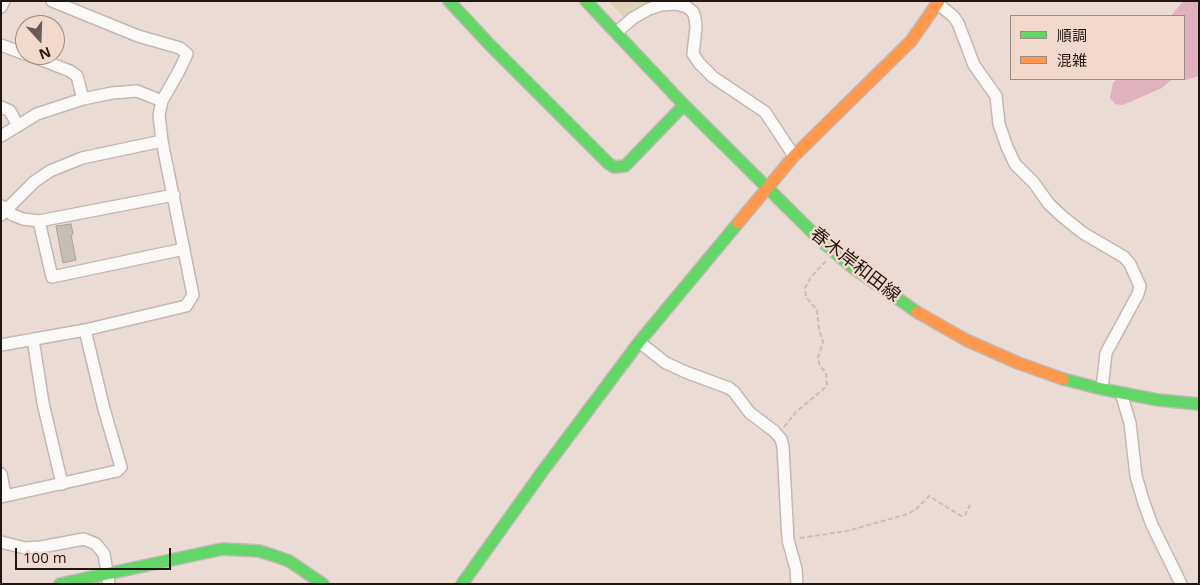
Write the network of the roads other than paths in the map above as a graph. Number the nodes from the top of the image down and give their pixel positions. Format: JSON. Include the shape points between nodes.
{"nodes":[{"id":1,"x":4,"y":1,"type":"edge"},
{"id":2,"x":52,"y":1,"type":"edge"},
{"id":3,"x":449,"y":1,"type":"edge"},
{"id":4,"x":586,"y":1,"type":"edge"},
{"id":5,"x":938,"y":2,"type":"edge"},
{"id":6,"x":1,"y":7,"type":"edge"},
{"id":7,"x":617,"y":32,"type":"junction"},
{"id":8,"x":1,"y":44,"type":"edge"},
{"id":9,"x":15,"y":50,"type":"edge"},
{"id":10,"x":56,"y":65,"type":"edge"},
{"id":11,"x":83,"y":99,"type":"junction"},
{"id":12,"x":162,"y":101,"type":"junction"},
{"id":13,"x":684,"y":105,"type":"junction"},
{"id":14,"x":1,"y":106,"type":"edge"},
{"id":15,"x":18,"y":126,"type":"junction"},
{"id":16,"x":1,"y":136,"type":"edge"},
{"id":17,"x":162,"y":141,"type":"junction"},
{"id":18,"x":794,"y":156,"type":"junction"},
{"id":19,"x":767,"y":188,"type":"junction"},
{"id":20,"x":174,"y":195,"type":"junction"},
{"id":21,"x":2,"y":210,"type":"edge"},
{"id":22,"x":39,"y":221,"type":"junction"},
{"id":23,"x":184,"y":249,"type":"junction"},
{"id":24,"x":86,"y":330,"type":"junction"},
{"id":25,"x":33,"y":339,"type":"junction"},
{"id":26,"x":1,"y":345,"type":"edge"},
{"id":27,"x":643,"y":345,"type":"dead end"},
{"id":28,"x":1102,"y":389,"type":"junction"},
{"id":29,"x":1121,"y":393,"type":"junction"},
{"id":30,"x":1199,"y":404,"type":"edge"},
{"id":31,"x":1,"y":474,"type":"edge"},
{"id":32,"x":62,"y":484,"type":"junction"},
{"id":33,"x":3,"y":496,"type":"edge"},
{"id":34,"x":1,"y":542,"type":"edge"},
{"id":35,"x":108,"y":579,"type":"edge"},
{"id":36,"x":60,"y":584,"type":"edge"},
{"id":37,"x":323,"y":584,"type":"edge"},
{"id":38,"x":462,"y":584,"type":"edge"},
{"id":39,"x":797,"y":584,"type":"edge"},
{"id":40,"x":1181,"y":584,"type":"edge"}],
"edges":[{"from":1,"to":6,"type":"street"},
{"from":2,"to":12,"type":"street","via":[[138,36],[180,48],[187,54]]},
{"from":3,"to":13,"type":"street","via":[[614,167],[625,166]]},
{"from":4,"to":7,"type":"street","name":"春木岸和田線"},
{"from":5,"to":18,"type":"street","via":[[911,41]]},
{"from":5,"to":28,"type":"street","via":[[958,23],[974,65],[996,96],[999,124],[1016,164],[1063,217],[1124,257],[1140,286],[1106,353]]},
{"from":7,"to":13,"type":"street","name":"春木岸和田線"},
{"from":7,"to":18,"type":"street","via":[[649,9],[676,4],[688,7],[695,18],[693,54],[699,63],[712,77],[766,112]]},
{"from":8,"to":9,"type":"street"},
{"from":10,"to":11,"type":"street","via":[[77,76]]},
{"from":11,"to":12,"type":"street","via":[[137,91]]},
{"from":11,"to":15,"type":"street","via":[[37,114]]},
{"from":12,"to":17,"type":"street","via":[[159,115]]},
{"from":13,"to":19,"type":"street","name":"春木岸和田線"},
{"from":14,"to":15,"type":"street","via":[[10,111]]},
{"from":15,"to":16,"type":"street"},
{"from":17,"to":20,"type":"street"},
{"from":17,"to":21,"type":"street","via":[[82,158],[50,171]]},
{"from":18,"to":19,"type":"street"},
{"from":19,"to":28,"type":"street","name":"春木岸和田線","via":[[834,252],[928,319],[1018,363]]},
{"from":19,"to":38,"type":"street","via":[[640,341]]},
{"from":20,"to":22,"type":"street"},
{"from":20,"to":23,"type":"street"},
{"from":21,"to":22,"type":"street","via":[[23,219]]},
{"from":22,"to":23,"type":"street","via":[[52,278]]},
{"from":23,"to":24,"type":"street","via":[[193,295],[186,306]]},
{"from":24,"to":25,"type":"street"},
{"from":24,"to":32,"type":"street","via":[[121,467],[118,471]]},
{"from":25,"to":26,"type":"street"},
{"from":25,"to":32,"type":"street","via":[[43,403]]},
{"from":27,"to":39,"type":"street","via":[[666,363],[734,392],[750,412],[777,435],[783,447],[788,540]]},
{"from":28,"to":29,"type":"street","name":"春木岸和田線"},
{"from":29,"to":30,"type":"street","name":"春木岸和田線"},
{"from":29,"to":40,"type":"street","via":[[1130,423],[1136,476],[1144,503]]},
{"from":31,"to":33,"type":"street"},
{"from":32,"to":33,"type":"street"},
{"from":34,"to":35,"type":"street","via":[[25,548],[84,539],[96,544],[104,554]]},
{"from":35,"to":36,"type":"street"},
{"from":35,"to":37,"type":"street","via":[[193,554],[222,549],[272,555],[289,561]]}]}
